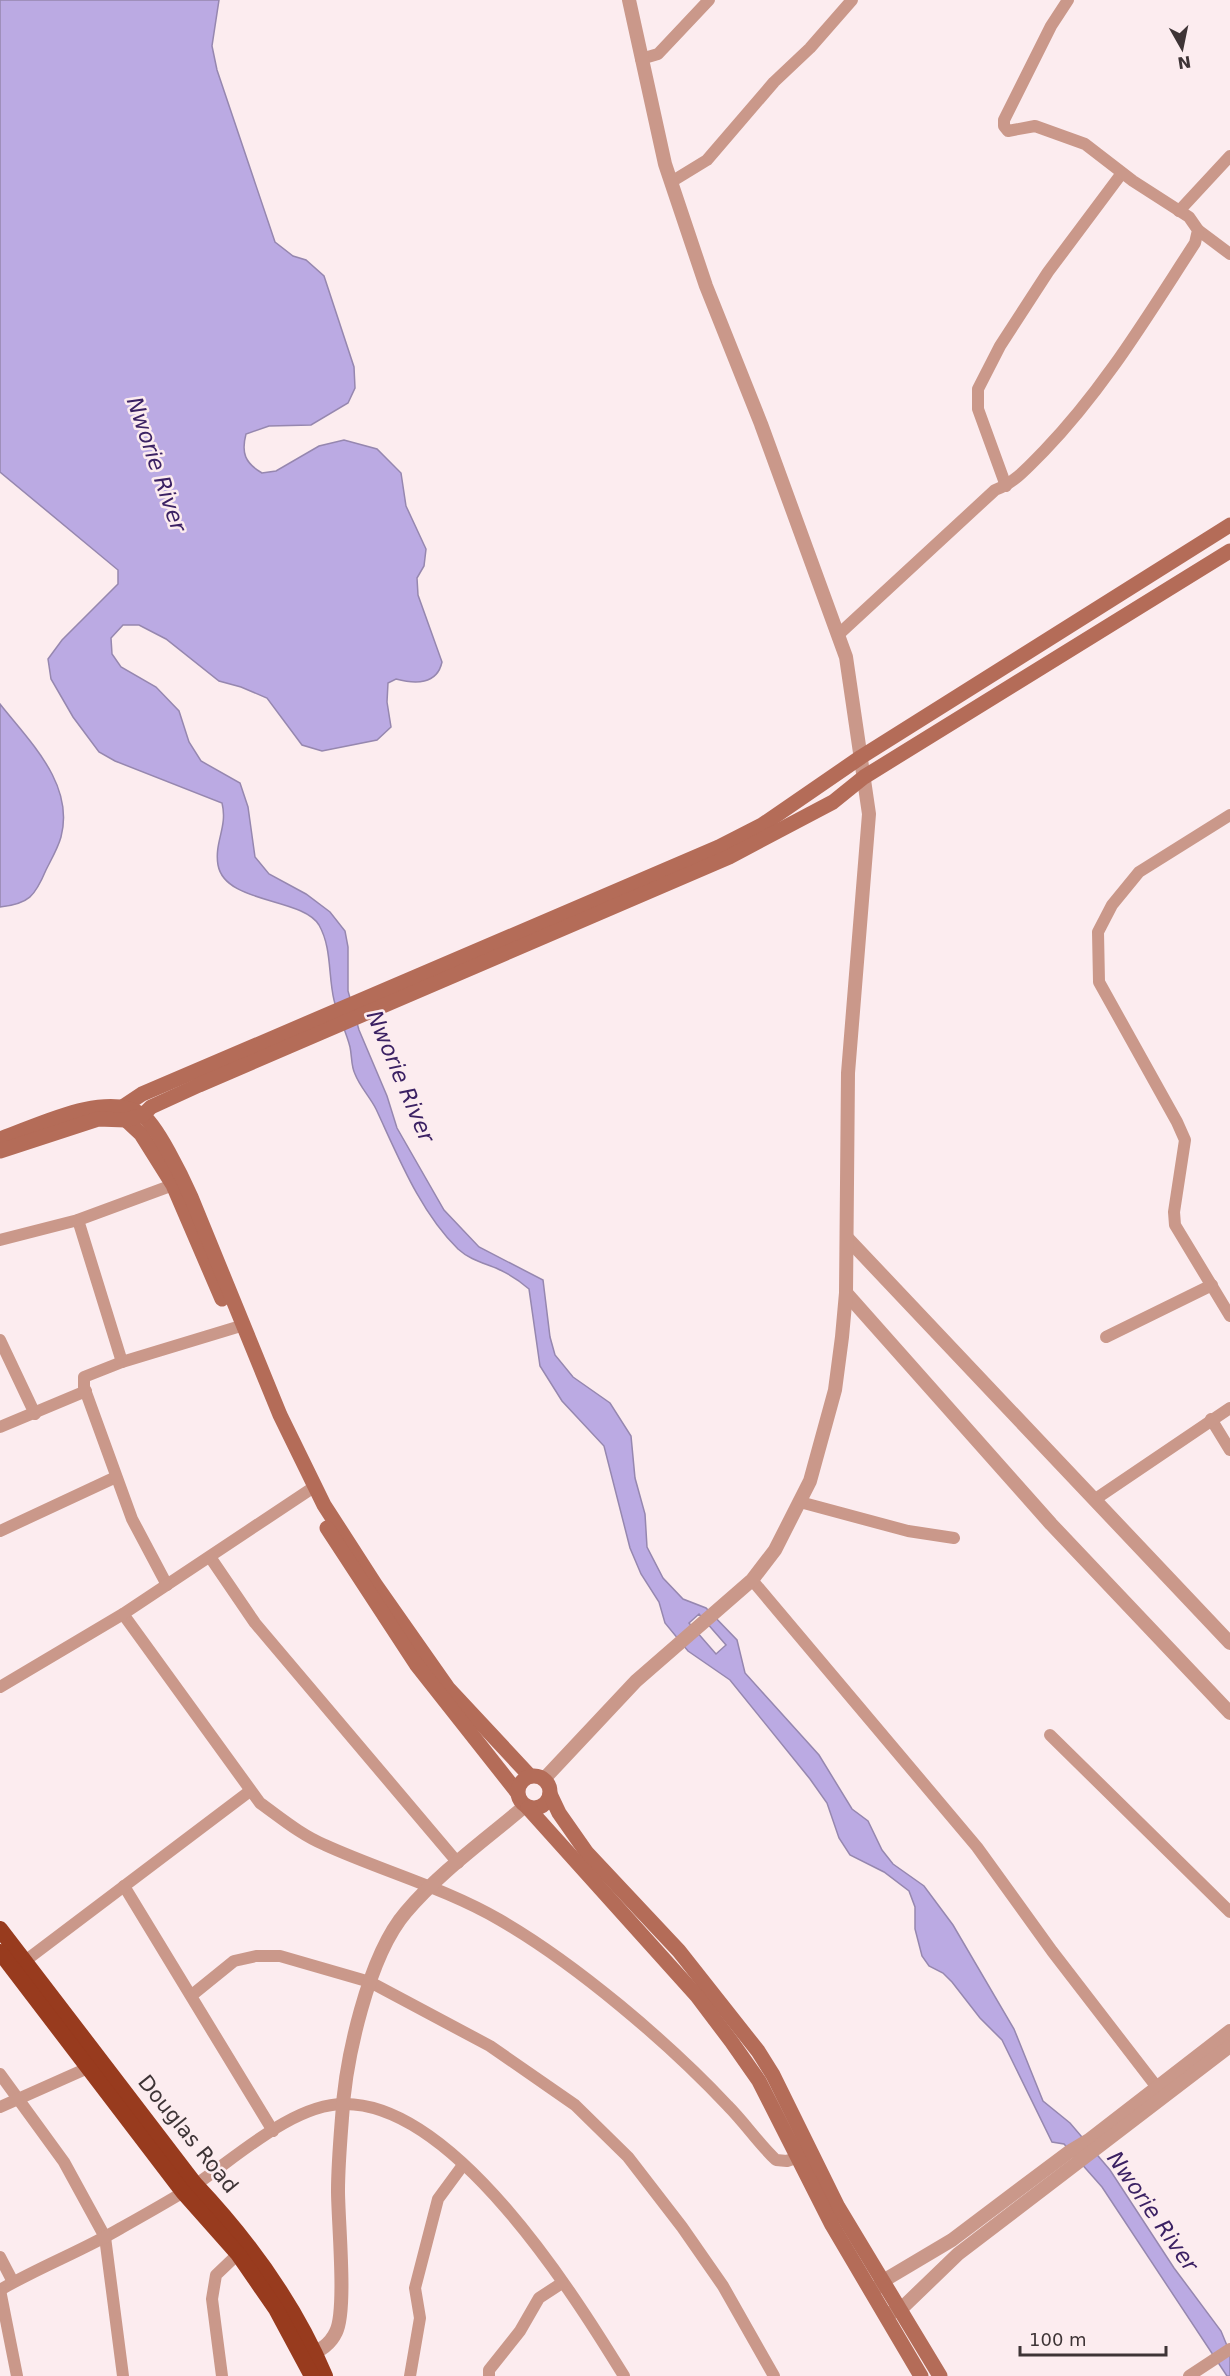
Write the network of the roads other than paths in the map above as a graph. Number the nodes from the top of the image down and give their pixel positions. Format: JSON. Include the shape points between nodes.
{"nodes":[{"id":1,"x":629,"y":0,"type":"edge"},
{"id":2,"x":708,"y":0,"type":"edge"},
{"id":3,"x":852,"y":0,"type":"edge"},
{"id":4,"x":1068,"y":0,"type":"edge"},
{"id":5,"x":641,"y":59,"type":"junction"},
{"id":6,"x":1230,"y":156,"type":"edge"},
{"id":7,"x":1122,"y":173,"type":"junction"},
{"id":8,"x":671,"y":182,"type":"junction"},
{"id":9,"x":1179,"y":211,"type":"junction"},
{"id":10,"x":1198,"y":230,"type":"junction"},
{"id":11,"x":1230,"y":254,"type":"edge"},
{"id":12,"x":1006,"y":486,"type":"junction"},
{"id":13,"x":1230,"y":525,"type":"edge"},
{"id":14,"x":1230,"y":551,"type":"edge"},
{"id":15,"x":839,"y":634,"type":"junction"},
{"id":16,"x":861,"y":757,"type":"junction"},
{"id":17,"x":864,"y":777,"type":"junction"},
{"id":18,"x":1230,"y":815,"type":"edge"},
{"id":19,"x":379,"y":1001,"type":"junction"},
{"id":20,"x":309,"y":1031,"type":"junction"},
{"id":21,"x":125,"y":1113,"type":"junction"},
{"id":22,"x":143,"y":1115,"type":"junction"},
{"id":23,"x":0,"y":1139,"type":"edge"},
{"id":24,"x":0,"y":1151,"type":"edge"},
{"id":25,"x":178,"y":1183,"type":"junction"},
{"id":26,"x":78,"y":1220,"type":"junction"},
{"id":27,"x":847,"y":1238,"type":"junction"},
{"id":28,"x":0,"y":1240,"type":"edge"},
{"id":29,"x":1212,"y":1285,"type":"junction"},
{"id":30,"x":846,"y":1293,"type":"junction"},
{"id":31,"x":1230,"y":1316,"type":"edge"},
{"id":32,"x":239,"y":1327,"type":"junction"},
{"id":33,"x":1106,"y":1337,"type":"dead end"},
{"id":34,"x":0,"y":1340,"type":"edge"},
{"id":35,"x":122,"y":1362,"type":"junction"},
{"id":36,"x":86,"y":1391,"type":"junction"},
{"id":37,"x":1230,"y":1408,"type":"edge"},
{"id":38,"x":35,"y":1414,"type":"junction"},
{"id":39,"x":1211,"y":1419,"type":"junction"},
{"id":40,"x":0,"y":1427,"type":"edge"},
{"id":41,"x":1230,"y":1450,"type":"edge"},
{"id":42,"x":116,"y":1477,"type":"junction"},
{"id":43,"x":310,"y":1489,"type":"junction"},
{"id":44,"x":1094,"y":1500,"type":"junction"},
{"id":45,"x":800,"y":1502,"type":"junction"},
{"id":46,"x":0,"y":1531,"type":"edge"},
{"id":47,"x":954,"y":1538,"type":"dead end"},
{"id":48,"x":210,"y":1557,"type":"junction"},
{"id":49,"x":752,"y":1580,"type":"junction"},
{"id":50,"x":167,"y":1585,"type":"junction"},
{"id":51,"x":123,"y":1614,"type":"junction"},
{"id":52,"x":1230,"y":1643,"type":"edge"},
{"id":53,"x":0,"y":1687,"type":"edge"},
{"id":54,"x":1230,"y":1713,"type":"edge"},
{"id":55,"x":1050,"y":1735,"type":"dead end"},
{"id":56,"x":537,"y":1778,"type":"junction"},
{"id":57,"x":250,"y":1791,"type":"junction"},
{"id":58,"x":517,"y":1792,"type":"junction"},
{"id":59,"x":550,"y":1794,"type":"junction"},
{"id":60,"x":526,"y":1807,"type":"junction"},
{"id":61,"x":458,"y":1863,"type":"junction"},
{"id":62,"x":124,"y":1886,"type":"junction"},
{"id":63,"x":429,"y":1887,"type":"junction"},
{"id":64,"x":1230,"y":1912,"type":"edge"},
{"id":65,"x":0,"y":1929,"type":"edge"},
{"id":66,"x":0,"y":1952,"type":"edge"},
{"id":67,"x":25,"y":1961,"type":"junction"},
{"id":68,"x":370,"y":1982,"type":"junction"},
{"id":69,"x":192,"y":1995,"type":"junction"},
{"id":70,"x":1230,"y":2031,"type":"edge"},
{"id":71,"x":1230,"y":2046,"type":"edge"},
{"id":72,"x":90,"y":2067,"type":"junction"},
{"id":73,"x":0,"y":2074,"type":"edge"},
{"id":74,"x":1156,"y":2086,"type":"junction"},
{"id":75,"x":20,"y":2099,"type":"junction"},
{"id":76,"x":343,"y":2104,"type":"junction"},
{"id":77,"x":0,"y":2107,"type":"edge"},
{"id":78,"x":273,"y":2131,"type":"junction"},
{"id":79,"x":1093,"y":2145,"type":"junction"},
{"id":80,"x":804,"y":2155,"type":"junction"},
{"id":81,"x":463,"y":2165,"type":"junction"},
{"id":82,"x":189,"y":2188,"type":"junction"},
{"id":83,"x":105,"y":2237,"type":"junction"},
{"id":84,"x":238,"y":2254,"type":"junction"},
{"id":85,"x":0,"y":2258,"type":"edge"},
{"id":86,"x":13,"y":2282,"type":"junction"},
{"id":87,"x":562,"y":2283,"type":"junction"},
{"id":88,"x":878,"y":2287,"type":"junction"},
{"id":89,"x":0,"y":2290,"type":"edge"},
{"id":90,"x":901,"y":2309,"type":"junction"},
{"id":91,"x":886,"y":2314,"type":"junction"},
{"id":92,"x":1230,"y":2349,"type":"edge"},
{"id":93,"x":309,"y":2355,"type":"junction"},
{"id":94,"x":17,"y":2376,"type":"edge"},
{"id":95,"x":123,"y":2376,"type":"edge"},
{"id":96,"x":222,"y":2376,"type":"edge"},
{"id":97,"x":312,"y":2376,"type":"edge"},
{"id":98,"x":326,"y":2376,"type":"edge"},
{"id":99,"x":410,"y":2376,"type":"edge"},
{"id":100,"x":489,"y":2376,"type":"edge"},
{"id":101,"x":624,"y":2376,"type":"edge"},
{"id":102,"x":774,"y":2376,"type":"edge"},
{"id":103,"x":921,"y":2376,"type":"edge"},
{"id":104,"x":940,"y":2376,"type":"edge"},
{"id":105,"x":1190,"y":2376,"type":"edge"}],
"edges":[{"from":1,"to":5,"type":"street"},
{"from":2,"to":5,"type":"street","via":[[658,54]]},
{"from":3,"to":8,"type":"street","via":[[707,160]]},
{"from":4,"to":7,"type":"street","via":[[1004,126],[1008,131],[1035,126],[1085,144]]},
{"from":5,"to":8,"type":"street"},
{"from":6,"to":9,"type":"street"},
{"from":7,"to":9,"type":"street"},
{"from":7,"to":12,"type":"street","via":[[1048,272],[1000,346],[978,389],[978,409]]},
{"from":8,"to":15,"type":"street","via":[[706,286]]},
{"from":9,"to":10,"type":"street"},
{"from":10,"to":11,"type":"street"},
{"from":10,"to":12,"type":"street","via":[[1195,243],[1115,365],[1068,426]]},
{"from":12,"to":15,"type":"street","via":[[995,490]]},
{"from":13,"to":16,"type":"main road"},
{"from":14,"to":17,"type":"main road"},
{"from":15,"to":16,"type":"street"},
{"from":16,"to":17,"type":"street"},
{"from":16,"to":19,"type":"main road","via":[[762,825],[719,847]]},
{"from":17,"to":19,"type":"main road","via":[[833,802],[729,857]]},
{"from":17,"to":27,"type":"street","via":[[869,814],[848,1073]]},
{"from":18,"to":29,"type":"street","via":[[1139,872],[1112,905],[1098,933],[1099,982],[1185,1140],[1175,1225]]},
{"from":19,"to":20,"type":"main road"},
{"from":20,"to":21,"type":"main road","via":[[142,1094]]},
{"from":20,"to":22,"type":"main road","via":[[160,1103]]},
{"from":21,"to":22,"type":"main road"},
{"from":21,"to":23,"type":"main road","via":[[91,1107]]},
{"from":21,"to":24,"type":"main road"},
{"from":21,"to":25,"type":"main road"},
{"from":22,"to":25,"type":"main road"},
{"from":25,"to":26,"type":"street"},
{"from":25,"to":32,"type":"main road"},
{"from":26,"to":28,"type":"street"},
{"from":26,"to":35,"type":"street"},
{"from":27,"to":30,"type":"street"},
{"from":27,"to":44,"type":"street"},
{"from":29,"to":31,"type":"street"},
{"from":29,"to":33,"type":"street"},
{"from":30,"to":45,"type":"street","via":[[835,1390]]},
{"from":30,"to":54,"type":"street","via":[[1051,1524]]},
{"from":32,"to":35,"type":"street"},
{"from":32,"to":43,"type":"main road"},
{"from":34,"to":38,"type":"street"},
{"from":35,"to":36,"type":"street","via":[[88,1374],[83,1382]]},
{"from":36,"to":38,"type":"street"},
{"from":36,"to":42,"type":"street"},
{"from":37,"to":39,"type":"street"},
{"from":38,"to":40,"type":"street"},
{"from":39,"to":41,"type":"street"},
{"from":39,"to":44,"type":"street"},
{"from":42,"to":46,"type":"street"},
{"from":42,"to":50,"type":"street","via":[[139,1536]]},
{"from":43,"to":48,"type":"street"},
{"from":43,"to":56,"type":"main road","via":[[448,1688],[472,1717]]},
{"from":43,"to":58,"type":"main road","via":[[416,1664]]},
{"from":44,"to":52,"type":"street"},
{"from":45,"to":47,"type":"street","via":[[908,1531]]},
{"from":45,"to":49,"type":"street","via":[[775,1550]]},
{"from":48,"to":50,"type":"street"},
{"from":48,"to":61,"type":"street","via":[[255,1623]]},
{"from":49,"to":56,"type":"street","via":[[636,1681]]},
{"from":49,"to":74,"type":"street","via":[[977,1847]]},
{"from":50,"to":51,"type":"street"},
{"from":51,"to":53,"type":"street"},
{"from":51,"to":57,"type":"street"},
{"from":55,"to":64,"type":"street"},
{"from":56,"to":58,"type":"main road","via":[[521,1782]]},
{"from":56,"to":59,"type":"main road"},
{"from":57,"to":62,"type":"street"},
{"from":57,"to":63,"type":"street","via":[[260,1803],[314,1840]]},
{"from":58,"to":60,"type":"main road"},
{"from":59,"to":60,"type":"main road","via":[[541,1807]]},
{"from":59,"to":80,"type":"main road","via":[[587,1853],[679,1951],[742,2027],[773,2075]]},
{"from":60,"to":61,"type":"street"},
{"from":60,"to":80,"type":"main road","via":[[697,1996],[759,2081]]},
{"from":61,"to":63,"type":"street"},
{"from":62,"to":67,"type":"street"},
{"from":62,"to":69,"type":"street"},
{"from":63,"to":68,"type":"street","via":[[389,1936]]},
{"from":63,"to":80,"type":"street","via":[[498,1918],[583,1977],[721,2098],[776,2160]]},
{"from":65,"to":67,"type":"highway","name":"Douglas Road"},
{"from":66,"to":72,"type":"highway"},
{"from":67,"to":82,"type":"highway","name":"Douglas Road"},
{"from":68,"to":69,"type":"street","via":[[280,1956],[256,1956],[234,1961]]},
{"from":68,"to":76,"type":"street"},
{"from":68,"to":102,"type":"street","via":[[490,2046],[575,2105],[603,2130],[689,2236],[723,2286]]},
{"from":69,"to":78,"type":"street"},
{"from":70,"to":74,"type":"street"},
{"from":71,"to":79,"type":"street"},
{"from":72,"to":75,"type":"street"},
{"from":72,"to":82,"type":"highway"},
{"from":73,"to":75,"type":"street"},
{"from":74,"to":79,"type":"street"},
{"from":75,"to":77,"type":"street"},
{"from":75,"to":83,"type":"street","via":[[64,2162]]},
{"from":76,"to":78,"type":"street","via":[[302,2113]]},
{"from":76,"to":81,"type":"street","via":[[372,2107],[398,2117]]},
{"from":76,"to":93,"type":"street","via":[[338,2188],[341,2319],[328,2344]]},
{"from":78,"to":82,"type":"street"},
{"from":79,"to":88,"type":"street","via":[[1069,2152],[952,2240]]},
{"from":79,"to":90,"type":"street","via":[[1078,2164],[958,2254]]},
{"from":80,"to":88,"type":"main road","via":[[832,2225]]},
{"from":81,"to":87,"type":"street","via":[[517,2220]]},
{"from":81,"to":99,"type":"street","via":[[438,2199],[415,2288],[420,2318]]},
{"from":82,"to":83,"type":"street"},
{"from":82,"to":84,"type":"highway"},
{"from":82,"to":93,"type":"highway","name":"Douglas Road","via":[[224,2214],[264,2269]]},
{"from":83,"to":86,"type":"street"},
{"from":83,"to":95,"type":"street"},
{"from":84,"to":93,"type":"highway"},
{"from":84,"to":96,"type":"street","via":[[216,2275],[212,2299]]},
{"from":85,"to":86,"type":"street"},
{"from":86,"to":89,"type":"street"},
{"from":87,"to":100,"type":"street","via":[[534,2305],[520,2331],[489,2370]]},
{"from":87,"to":101,"type":"street"},
{"from":88,"to":90,"type":"main road"},
{"from":88,"to":91,"type":"main road"},
{"from":89,"to":94,"type":"street"},
{"from":90,"to":91,"type":"street"},
{"from":90,"to":104,"type":"main road"},
{"from":91,"to":103,"type":"main road"},
{"from":92,"to":105,"type":"street"},
{"from":93,"to":97,"type":"highway"},
{"from":93,"to":98,"type":"highway","name":"Douglas Road"}]}
